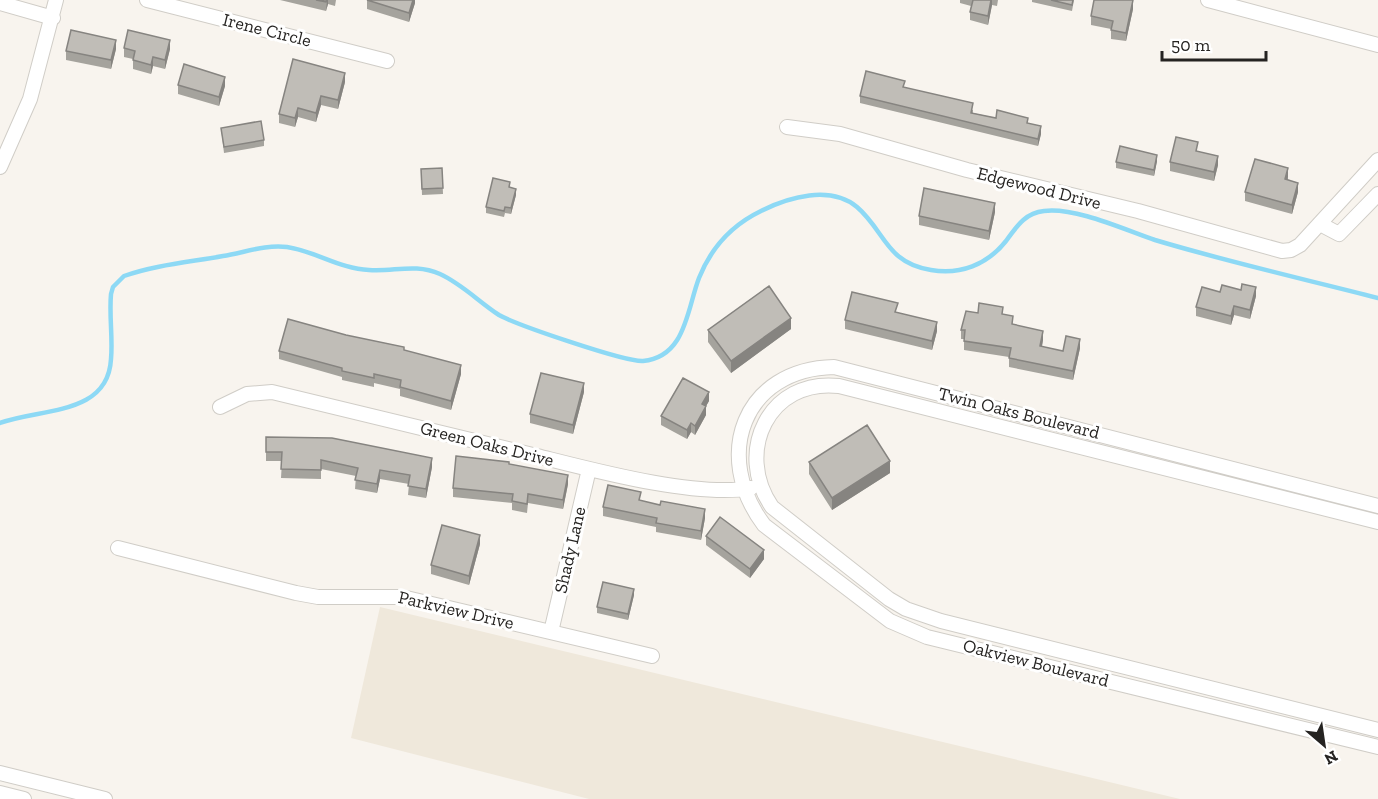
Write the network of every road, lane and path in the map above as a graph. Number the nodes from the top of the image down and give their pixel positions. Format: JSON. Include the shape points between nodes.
{"nodes":[{"id":1,"x":56,"y":0,"type":"edge"},
{"id":2,"x":147,"y":0,"type":"edge"},
{"id":3,"x":1208,"y":0,"type":"edge"},
{"id":4,"x":0,"y":3,"type":"edge"},
{"id":5,"x":53,"y":18,"type":"junction"},
{"id":6,"x":1378,"y":45,"type":"edge"},
{"id":7,"x":387,"y":61,"type":"dead end"},
{"id":8,"x":787,"y":127,"type":"dead end"},
{"id":9,"x":1378,"y":160,"type":"edge"},
{"id":10,"x":0,"y":167,"type":"edge"},
{"id":11,"x":1378,"y":194,"type":"edge"},
{"id":12,"x":1320,"y":224,"type":"junction"},
{"id":13,"x":220,"y":407,"type":"dead end"},
{"id":14,"x":589,"y":469,"type":"junction"},
{"id":15,"x":759,"y":486,"type":"junction"},
{"id":16,"x":744,"y":489,"type":"junction"},
{"id":17,"x":1378,"y":506,"type":"edge"},
{"id":18,"x":1378,"y":522,"type":"edge"},
{"id":19,"x":117,"y":548,"type":"dead end"},
{"id":20,"x":551,"y":632,"type":"junction"},
{"id":21,"x":652,"y":656,"type":"dead end"},
{"id":22,"x":1378,"y":730,"type":"edge"},
{"id":23,"x":1378,"y":747,"type":"edge"},
{"id":24,"x":0,"y":773,"type":"edge"},
{"id":25,"x":0,"y":793,"type":"edge"},
{"id":26,"x":24,"y":799,"type":"edge"},
{"id":27,"x":105,"y":799,"type":"edge"}],
"edges":[{"from":1,"to":5,"type":"street"},
{"from":2,"to":7,"type":"street","name":"Irene Circle"},
{"from":3,"to":6,"type":"street"},
{"from":4,"to":5,"type":"street"},
{"from":5,"to":10,"type":"street","via":[[30,99]]},
{"from":8,"to":12,"type":"street","name":"Edgewood Drive","via":[[840,134],[1274,249],[1300,246]]},
{"from":9,"to":12,"type":"street"},
{"from":11,"to":12,"type":"street","via":[[1339,234]]},
{"from":13,"to":14,"type":"street","name":"Green Oaks Drive","via":[[247,394],[272,392]]},
{"from":14,"to":16,"type":"street","name":"Green Oaks Drive","via":[[693,487]]},
{"from":14,"to":20,"type":"street","name":"Shady Lane"},
{"from":15,"to":16,"type":"street","name":"Green Oaks Drive"},
{"from":15,"to":18,"type":"street","name":"Twin Oaks Boulevard","via":[[759,437],[769,417],[792,394],[827,384]]},
{"from":15,"to":22,"type":"street","name":"Oakview Boulevard","via":[[781,516],[906,609]]},
{"from":16,"to":17,"type":"street","name":"Twin Oaks Boulevard","via":[[738,444],[743,425],[766,390],[805,369],[834,367]]},
{"from":16,"to":23,"type":"street","name":"Oakview Boulevard","via":[[753,509],[775,535],[890,621],[915,633]]},
{"from":19,"to":20,"type":"street","name":"Parkview Drive","via":[[318,597],[402,597]]},
{"from":20,"to":21,"type":"street","name":"Parkview Drive"},
{"from":24,"to":27,"type":"street"},
{"from":25,"to":26,"type":"street"}]}
